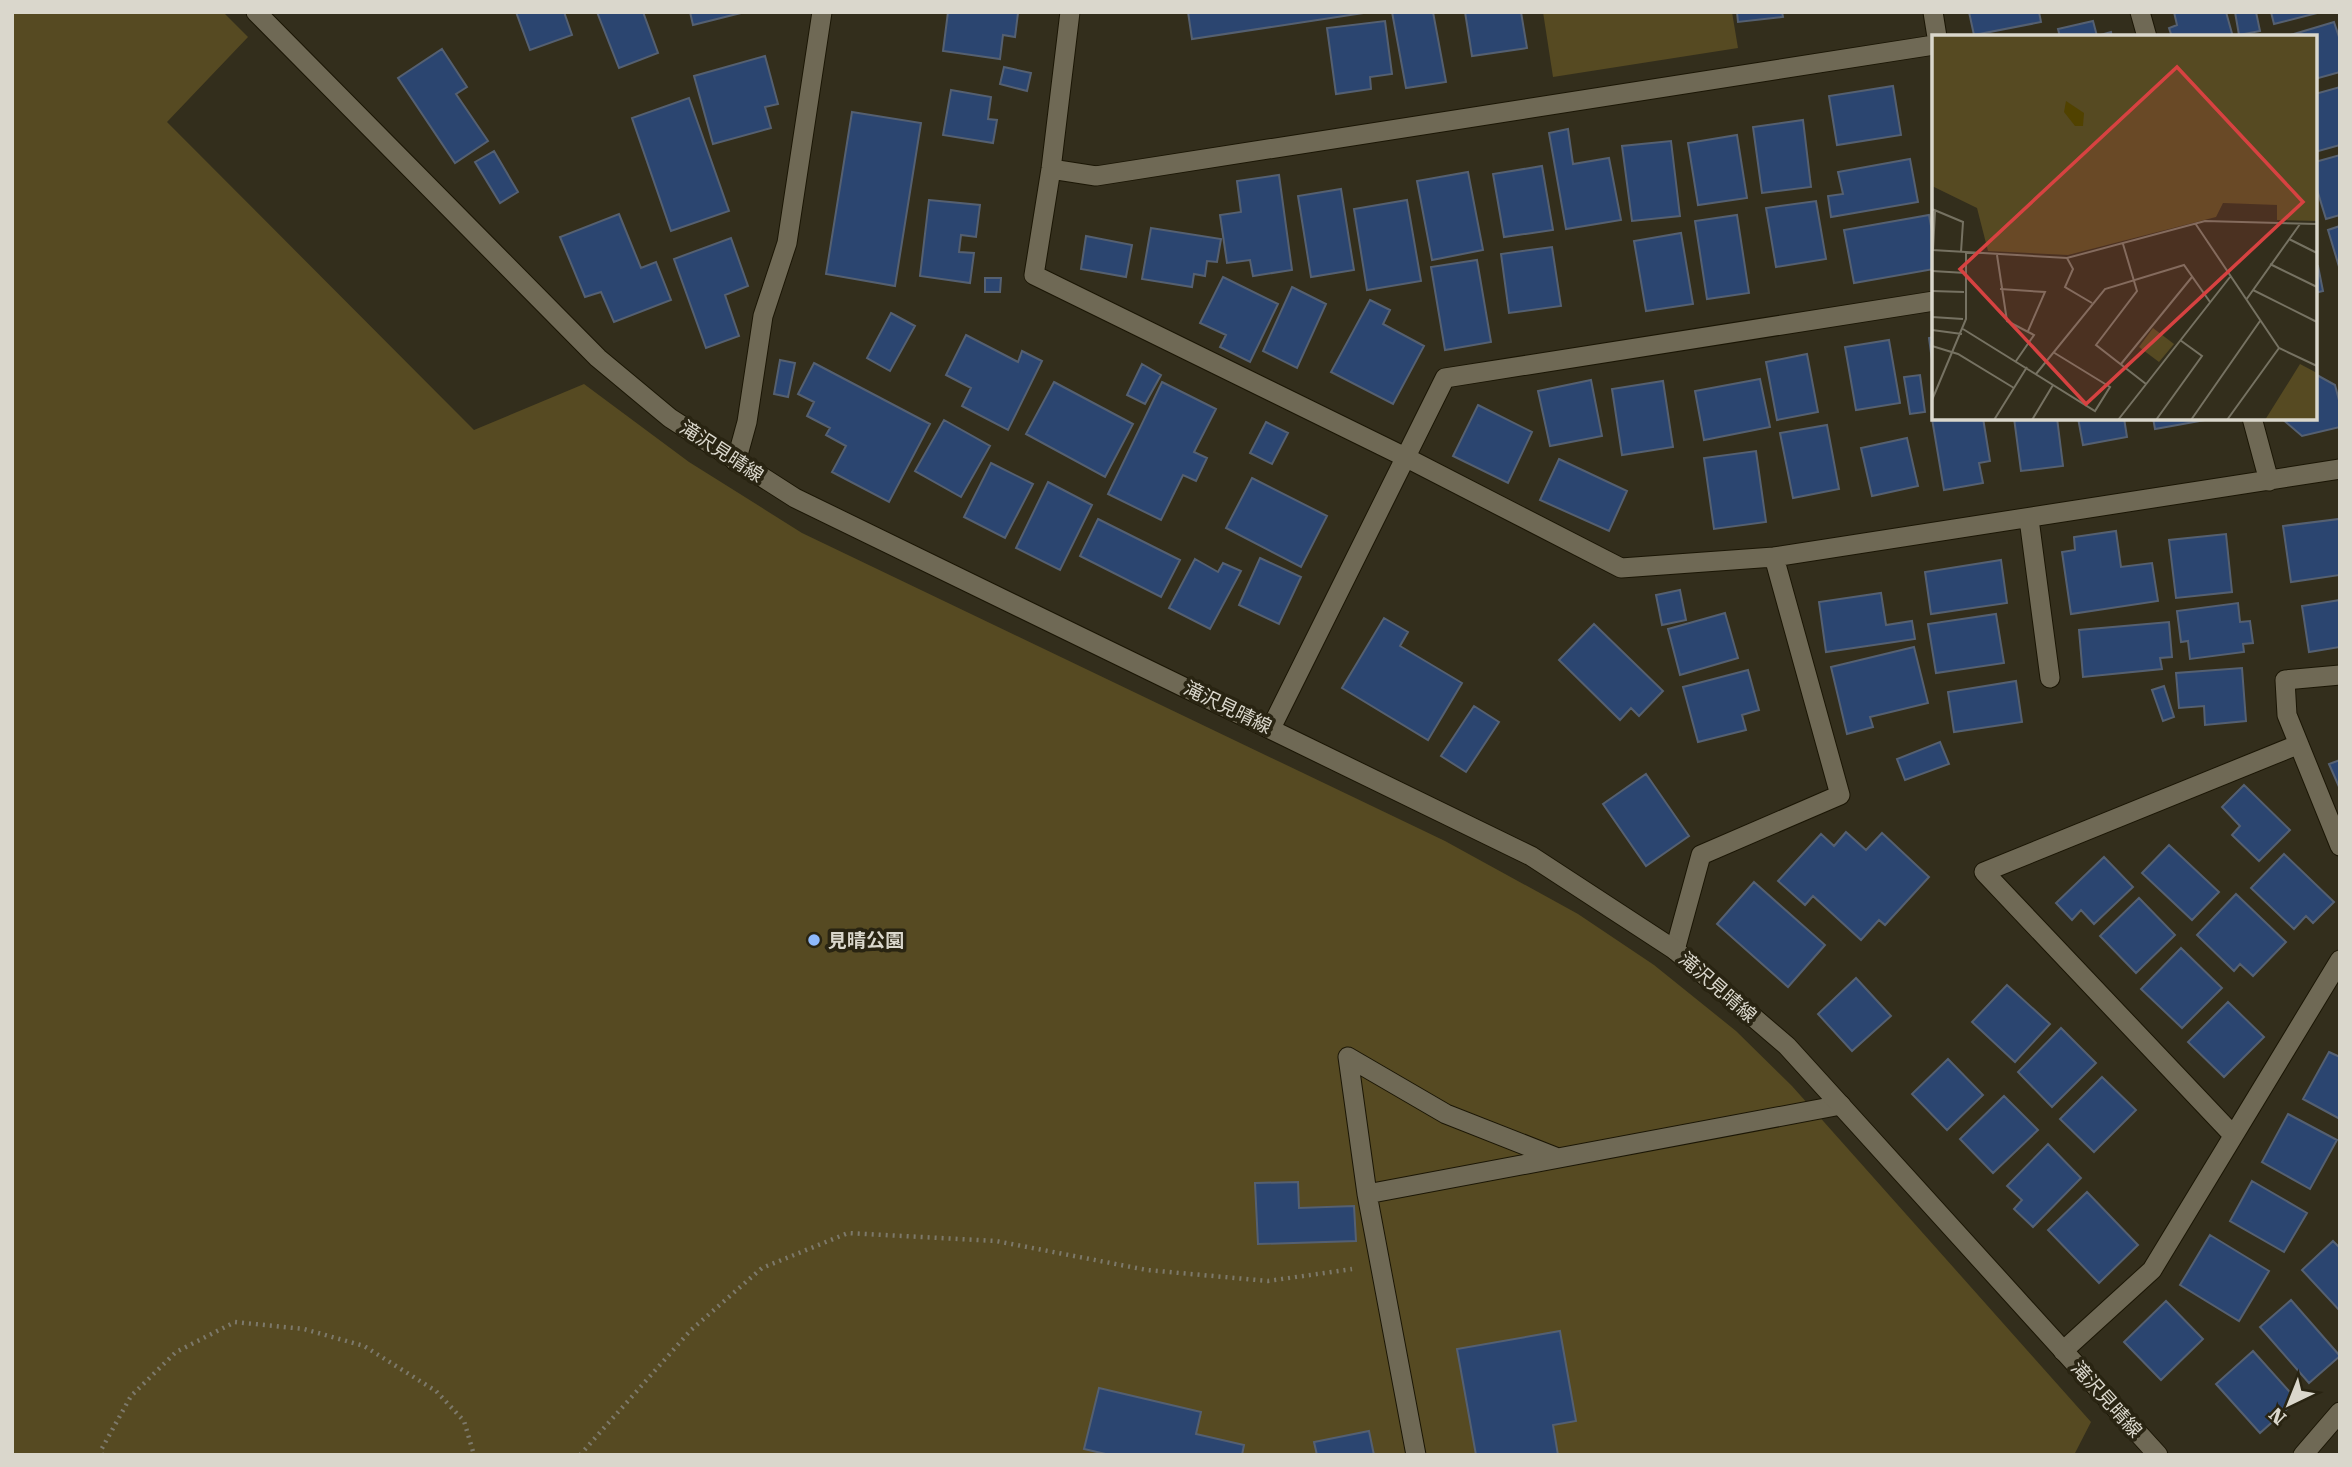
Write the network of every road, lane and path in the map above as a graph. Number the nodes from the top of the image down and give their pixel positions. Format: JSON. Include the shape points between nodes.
{"nodes":[{"id":1,"x":256,"y":12,"type":"edge"},
{"id":2,"x":822,"y":12,"type":"edge"},
{"id":3,"x":1070,"y":12,"type":"edge"},
{"id":4,"x":1933,"y":12,"type":"edge"},
{"id":5,"x":2140,"y":12,"type":"edge"},
{"id":6,"x":1937,"y":35,"type":"edge"},
{"id":7,"x":2146,"y":35,"type":"edge"},
{"id":8,"x":1932,"y":45,"type":"edge"},
{"id":9,"x":1051,"y":169,"type":"junction"},
{"id":10,"x":1932,"y":301,"type":"edge"},
{"id":11,"x":2253,"y":420,"type":"edge"},
{"id":12,"x":1405,"y":457,"type":"junction"},
{"id":13,"x":736,"y":462,"type":"junction"},
{"id":14,"x":2340,"y":469,"type":"edge"},
{"id":15,"x":2269,"y":481,"type":"junction"},
{"id":16,"x":2029,"y":519,"type":"junction"},
{"id":17,"x":1774,"y":557,"type":"junction"},
{"id":18,"x":2340,"y":675,"type":"edge"},
{"id":19,"x":2050,"y":678,"type":"dead end"},
{"id":20,"x":1271,"y":728,"type":"junction"},
{"id":21,"x":2297,"y":745,"type":"junction"},
{"id":22,"x":2340,"y":846,"type":"edge"},
{"id":23,"x":1675,"y":950,"type":"junction"},
{"id":24,"x":2340,"y":960,"type":"edge"},
{"id":25,"x":1841,"y":1105,"type":"junction"},
{"id":26,"x":2233,"y":1135,"type":"junction"},
{"id":27,"x":1559,"y":1158,"type":"junction"},
{"id":28,"x":1367,"y":1194,"type":"junction"},
{"id":29,"x":1380,"y":1265,"type":"junction"},
{"id":30,"x":2063,"y":1350,"type":"junction"},
{"id":31,"x":2340,"y":1412,"type":"edge"},
{"id":32,"x":102,"y":1455,"type":"edge"},
{"id":33,"x":474,"y":1455,"type":"edge"},
{"id":34,"x":580,"y":1455,"type":"edge"},
{"id":35,"x":1416,"y":1455,"type":"edge"},
{"id":36,"x":2158,"y":1455,"type":"edge"},
{"id":37,"x":2302,"y":1455,"type":"edge"}],
"edges":[{"from":1,"to":13,"type":"street","name":"滝沢見晴線","via":[[598,358],[670,418]]},
{"from":2,"to":13,"type":"street","via":[[787,243],[763,316],[747,422]]},
{"from":3,"to":9,"type":"street"},
{"from":4,"to":6,"type":"street"},
{"from":5,"to":7,"type":"street"},
{"from":8,"to":9,"type":"street","via":[[1096,176]]},
{"from":9,"to":12,"type":"street","via":[[1034,275]]},
{"from":10,"to":12,"type":"street","via":[[1445,378]]},
{"from":11,"to":15,"type":"street"},
{"from":12,"to":17,"type":"street","via":[[1620,568]]},
{"from":12,"to":20,"type":"street"},
{"from":13,"to":20,"type":"street","name":"滝沢見晴線","via":[[795,498]]},
{"from":14,"to":15,"type":"street"},
{"from":15,"to":16,"type":"street"},
{"from":16,"to":17,"type":"street"},
{"from":16,"to":19,"type":"street"},
{"from":17,"to":23,"type":"street","via":[[1840,795],[1701,855]]},
{"from":18,"to":21,"type":"street","via":[[2285,680],[2287,715]]},
{"from":20,"to":23,"type":"street","name":"滝沢見晴線","via":[[1531,856]]},
{"from":21,"to":22,"type":"street"},
{"from":21,"to":26,"type":"street","via":[[1984,872]]},
{"from":23,"to":25,"type":"street","name":"滝沢見晴線","via":[[1787,1046]]},
{"from":24,"to":26,"type":"street"},
{"from":25,"to":27,"type":"street"},
{"from":25,"to":30,"type":"street","name":"滝沢見晴線"},
{"from":26,"to":30,"type":"street","via":[[2152,1270]]},
{"from":27,"to":28,"type":"street"},
{"from":27,"to":28,"type":"street","via":[[1446,1114],[1348,1057]]},
{"from":28,"to":29,"type":"street"},
{"from":29,"to":34,"type":"path","via":[[1268,1281],[1147,1270],[996,1241],[848,1233],[762,1268],[691,1330]]},
{"from":29,"to":35,"type":"street"},
{"from":30,"to":36,"type":"street","name":"滝沢見晴線"},
{"from":31,"to":37,"type":"street"},
{"from":32,"to":33,"type":"path","via":[[131,1396],[176,1352],[235,1322],[304,1329],[365,1346],[436,1391],[464,1421]]}]}
